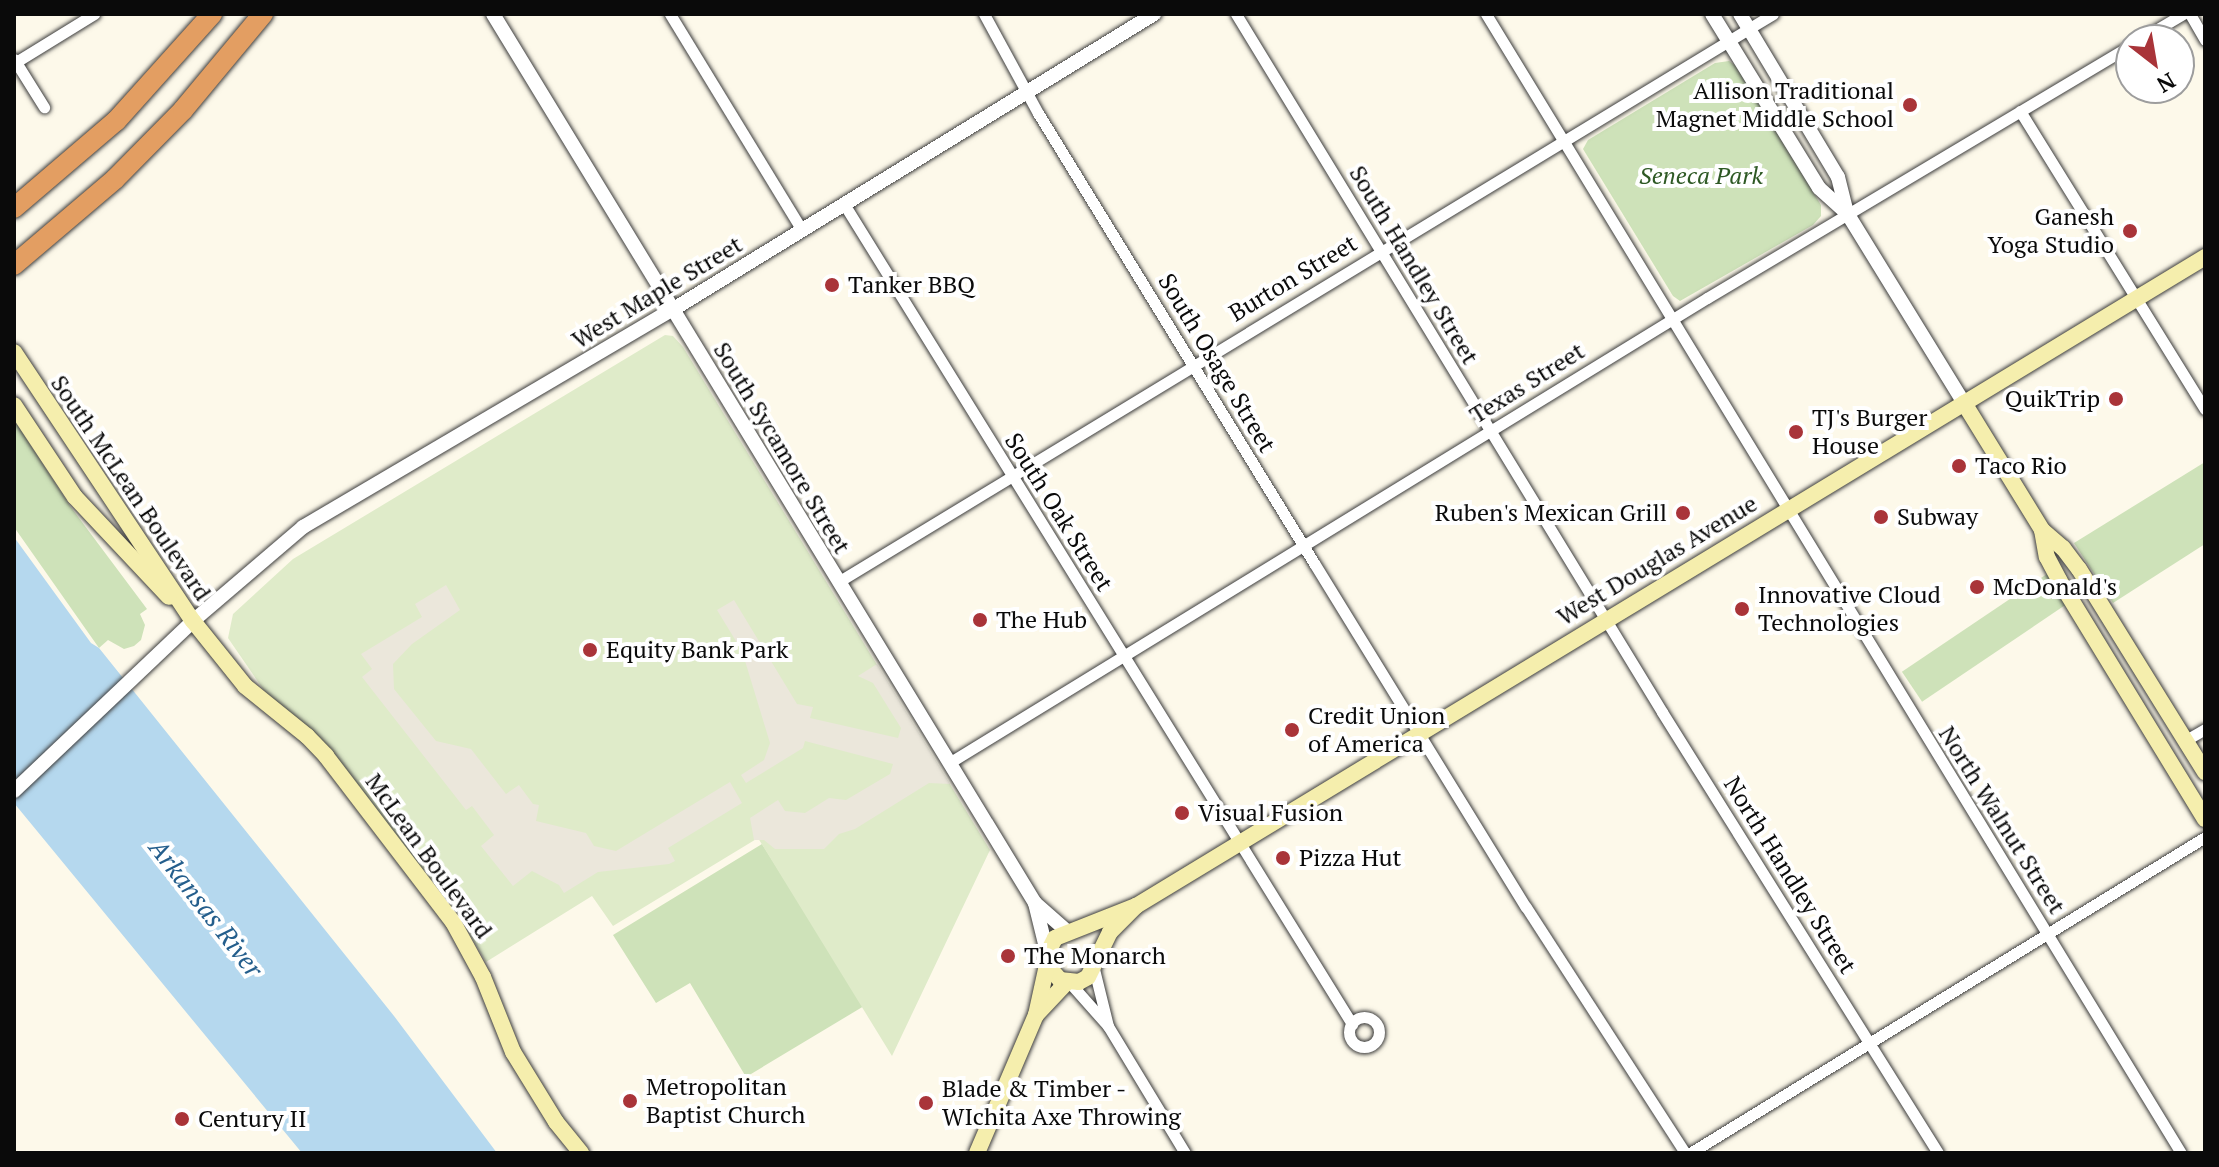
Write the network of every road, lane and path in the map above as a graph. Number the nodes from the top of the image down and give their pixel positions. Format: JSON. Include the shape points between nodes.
{"nodes":[{"id":1,"x":94,"y":14,"type":"edge"},
{"id":2,"x":212,"y":14,"type":"edge"},
{"id":3,"x":263,"y":14,"type":"edge"},
{"id":4,"x":493,"y":14,"type":"edge"},
{"id":5,"x":670,"y":14,"type":"edge"},
{"id":6,"x":984,"y":14,"type":"edge"},
{"id":7,"x":1154,"y":14,"type":"edge"},
{"id":8,"x":1236,"y":14,"type":"edge"},
{"id":9,"x":1486,"y":14,"type":"edge"},
{"id":10,"x":1712,"y":14,"type":"edge"},
{"id":11,"x":1740,"y":14,"type":"edge"},
{"id":12,"x":1773,"y":14,"type":"edge"},
{"id":13,"x":2190,"y":14,"type":"edge"},
{"id":14,"x":1749,"y":29,"type":"junction"},
{"id":15,"x":2205,"y":40,"type":"edge"},
{"id":16,"x":1729,"y":41,"type":"junction"},
{"id":17,"x":2115,"y":55,"type":"edge"},
{"id":18,"x":15,"y":60,"type":"edge"},
{"id":19,"x":1027,"y":90,"type":"junction"},
{"id":20,"x":44,"y":107,"type":"dead end"},
{"id":21,"x":2020,"y":111,"type":"junction"},
{"id":22,"x":1563,"y":141,"type":"junction"},
{"id":23,"x":844,"y":204,"type":"junction"},
{"id":24,"x":14,"y":208,"type":"edge"},
{"id":25,"x":1847,"y":213,"type":"junction"},
{"id":26,"x":802,"y":230,"type":"junction"},
{"id":27,"x":1380,"y":251,"type":"junction"},
{"id":28,"x":2205,"y":257,"type":"edge"},
{"id":29,"x":14,"y":265,"type":"edge"},
{"id":30,"x":2136,"y":298,"type":"junction"},
{"id":31,"x":672,"y":310,"type":"junction"},
{"id":32,"x":1671,"y":320,"type":"junction"},
{"id":33,"x":14,"y":352,"type":"edge"},
{"id":34,"x":1193,"y":365,"type":"junction"},
{"id":35,"x":1964,"y":403,"type":"junction"},
{"id":36,"x":14,"y":405,"type":"edge"},
{"id":37,"x":2205,"y":409,"type":"edge"},
{"id":38,"x":1490,"y":431,"type":"junction"},
{"id":39,"x":1010,"y":476,"type":"junction"},
{"id":40,"x":1787,"y":509,"type":"junction"},
{"id":41,"x":2042,"y":530,"type":"junction"},
{"id":42,"x":1303,"y":546,"type":"junction"},
{"id":43,"x":838,"y":582,"type":"junction"},
{"id":44,"x":1605,"y":619,"type":"junction"},
{"id":45,"x":193,"y":621,"type":"junction"},
{"id":46,"x":1123,"y":656,"type":"junction"},
{"id":47,"x":2205,"y":729,"type":"edge"},
{"id":48,"x":1418,"y":732,"type":"junction"},
{"id":49,"x":2186,"y":740,"type":"junction"},
{"id":50,"x":949,"y":763,"type":"junction"},
{"id":51,"x":2205,"y":772,"type":"edge"},
{"id":52,"x":14,"y":791,"type":"edge"},
{"id":53,"x":2205,"y":819,"type":"edge"},
{"id":54,"x":2205,"y":837,"type":"edge"},
{"id":55,"x":1238,"y":842,"type":"junction"},
{"id":56,"x":1035,"y":903,"type":"junction"},
{"id":57,"x":1136,"y":906,"type":"junction"},
{"id":58,"x":1071,"y":933,"type":"junction"},
{"id":59,"x":2047,"y":935,"type":"junction"},
{"id":60,"x":1047,"y":958,"type":"junction"},
{"id":61,"x":1095,"y":964,"type":"junction"},
{"id":62,"x":1068,"y":982,"type":"junction"},
{"id":63,"x":1036,"y":1015,"type":"junction"},
{"id":64,"x":1352,"y":1024,"type":"dead end"},
{"id":65,"x":1108,"y":1026,"type":"junction"},
{"id":66,"x":1870,"y":1043,"type":"junction"},
{"id":67,"x":581,"y":1153,"type":"edge"},
{"id":68,"x":977,"y":1153,"type":"edge"},
{"id":69,"x":1185,"y":1153,"type":"edge"},
{"id":70,"x":1687,"y":1153,"type":"edge"},
{"id":71,"x":1938,"y":1153,"type":"edge"},
{"id":72,"x":2181,"y":1153,"type":"edge"}],
"edges":[{"from":1,"to":18,"type":"street"},
{"from":2,"to":24,"type":"highway","via":[[116,121]]},
{"from":3,"to":29,"type":"highway","via":[[125,170]]},
{"from":4,"to":31,"type":"street","name":"South Sycamore Street"},
{"from":5,"to":26,"type":"street"},
{"from":6,"to":19,"type":"street","name":"South Osage Street"},
{"from":7,"to":19,"type":"street","name":"West Maple Street"},
{"from":8,"to":27,"type":"street","name":"South Handley Street"},
{"from":9,"to":22,"type":"street","name":"North Walnut Street"},
{"from":10,"to":16,"type":"street"},
{"from":11,"to":14,"type":"street"},
{"from":12,"to":14,"type":"street","name":"Burton Street"},
{"from":13,"to":15,"type":"street"},
{"from":14,"to":16,"type":"street","name":"Burton Street"},
{"from":14,"to":25,"type":"street","via":[[1838,177]]},
{"from":16,"to":22,"type":"street","name":"Burton Street"},
{"from":16,"to":25,"type":"street","via":[[1819,188]]},
{"from":17,"to":21,"type":"street","name":"Texas Street"},
{"from":18,"to":20,"type":"street"},
{"from":19,"to":23,"type":"street","name":"West Maple Street"},
{"from":19,"to":34,"type":"street","name":"South Osage Street"},
{"from":21,"to":25,"type":"street","name":"Texas Street"},
{"from":21,"to":30,"type":"street"},
{"from":22,"to":27,"type":"street","name":"Burton Street"},
{"from":22,"to":32,"type":"street","name":"North Walnut Street"},
{"from":23,"to":26,"type":"street","name":"West Maple Street"},
{"from":23,"to":39,"type":"street","name":"South Oak Street"},
{"from":25,"to":32,"type":"street","name":"Texas Street"},
{"from":25,"to":35,"type":"street"},
{"from":26,"to":31,"type":"street","name":"West Maple Street"},
{"from":27,"to":34,"type":"street","name":"Burton Street"},
{"from":27,"to":38,"type":"street","name":"South Handley Street"},
{"from":28,"to":30,"type":"main road","name":"West Douglas Avenue"},
{"from":30,"to":35,"type":"main road","name":"West Douglas Avenue"},
{"from":30,"to":37,"type":"street"},
{"from":31,"to":43,"type":"street","name":"South Sycamore Street"},
{"from":31,"to":45,"type":"street","name":"West Maple Street","via":[[303,527]]},
{"from":32,"to":38,"type":"street","name":"Texas Street"},
{"from":32,"to":40,"type":"street","name":"North Walnut Street"},
{"from":33,"to":45,"type":"main road","name":"South McLean Boulevard"},
{"from":34,"to":39,"type":"street","name":"Burton Street"},
{"from":34,"to":42,"type":"street","name":"South Osage Street"},
{"from":35,"to":40,"type":"main road","name":"West Douglas Avenue"},
{"from":35,"to":41,"type":"main road"},
{"from":36,"to":45,"type":"main road","name":"South McLean Boulevard","via":[[98,526]]},
{"from":38,"to":42,"type":"street","name":"Texas Street"},
{"from":38,"to":44,"type":"street","name":"South Handley Street"},
{"from":39,"to":43,"type":"street","name":"Burton Street"},
{"from":39,"to":46,"type":"street","name":"South Oak Street"},
{"from":40,"to":44,"type":"main road","name":"West Douglas Avenue"},
{"from":40,"to":59,"type":"street","name":"North Walnut Street"},
{"from":41,"to":49,"type":"main road","via":[[2079,569]]},
{"from":41,"to":53,"type":"main road","via":[[2059,580]]},
{"from":42,"to":46,"type":"street","name":"Texas Street"},
{"from":42,"to":48,"type":"street","name":"South Osage Street"},
{"from":43,"to":50,"type":"street","name":"South Sycamore Street"},
{"from":44,"to":48,"type":"main road","name":"West Douglas Avenue"},
{"from":44,"to":66,"type":"street","name":"North Handley Street"},
{"from":45,"to":52,"type":"street","name":"West Maple Street"},
{"from":45,"to":67,"type":"main road","name":"McLean Boulevard","via":[[245,686],[326,756],[429,888],[471,953],[526,1075]]},
{"from":46,"to":50,"type":"street","name":"Texas Street"},
{"from":46,"to":55,"type":"street","name":"South Oak Street"},
{"from":47,"to":49,"type":"street"},
{"from":48,"to":55,"type":"main road","name":"West Douglas Avenue"},
{"from":48,"to":70,"type":"street","name":"South Osage Street"},
{"from":49,"to":51,"type":"main road"},
{"from":50,"to":56,"type":"street","name":"South Sycamore Street"},
{"from":54,"to":59,"type":"street"},
{"from":55,"to":57,"type":"main road","name":"West Douglas Avenue"},
{"from":55,"to":64,"type":"street","name":"South Oak Street"},
{"from":56,"to":58,"type":"street","name":"South Sycamore Street"},
{"from":56,"to":60,"type":"street","name":"South Sycamore Street"},
{"from":57,"to":58,"type":"main road","name":"West Douglas Avenue"},
{"from":57,"to":61,"type":"main road","name":"West Douglas Avenue","via":[[1110,932]]},
{"from":58,"to":60,"type":"main road","name":"West Douglas Avenue","via":[[1055,938]]},
{"from":58,"to":61,"type":"main road","via":[[1091,941]]},
{"from":59,"to":66,"type":"street"},
{"from":59,"to":72,"type":"street","name":"North Walnut Street"},
{"from":60,"to":62,"type":"main road","via":[[1052,974]]},
{"from":60,"to":63,"type":"main road","name":"West Douglas Avenue"},
{"from":61,"to":62,"type":"main road","name":"West Douglas Avenue","via":[[1079,982]]},
{"from":61,"to":65,"type":"street"},
{"from":62,"to":63,"type":"main road","name":"West Douglas Avenue"},
{"from":62,"to":65,"type":"street"},
{"from":63,"to":68,"type":"main road","name":"West Douglas Avenue"},
{"from":65,"to":69,"type":"street"},
{"from":66,"to":70,"type":"street"},
{"from":66,"to":71,"type":"street","name":"North Handley Street"}]}
